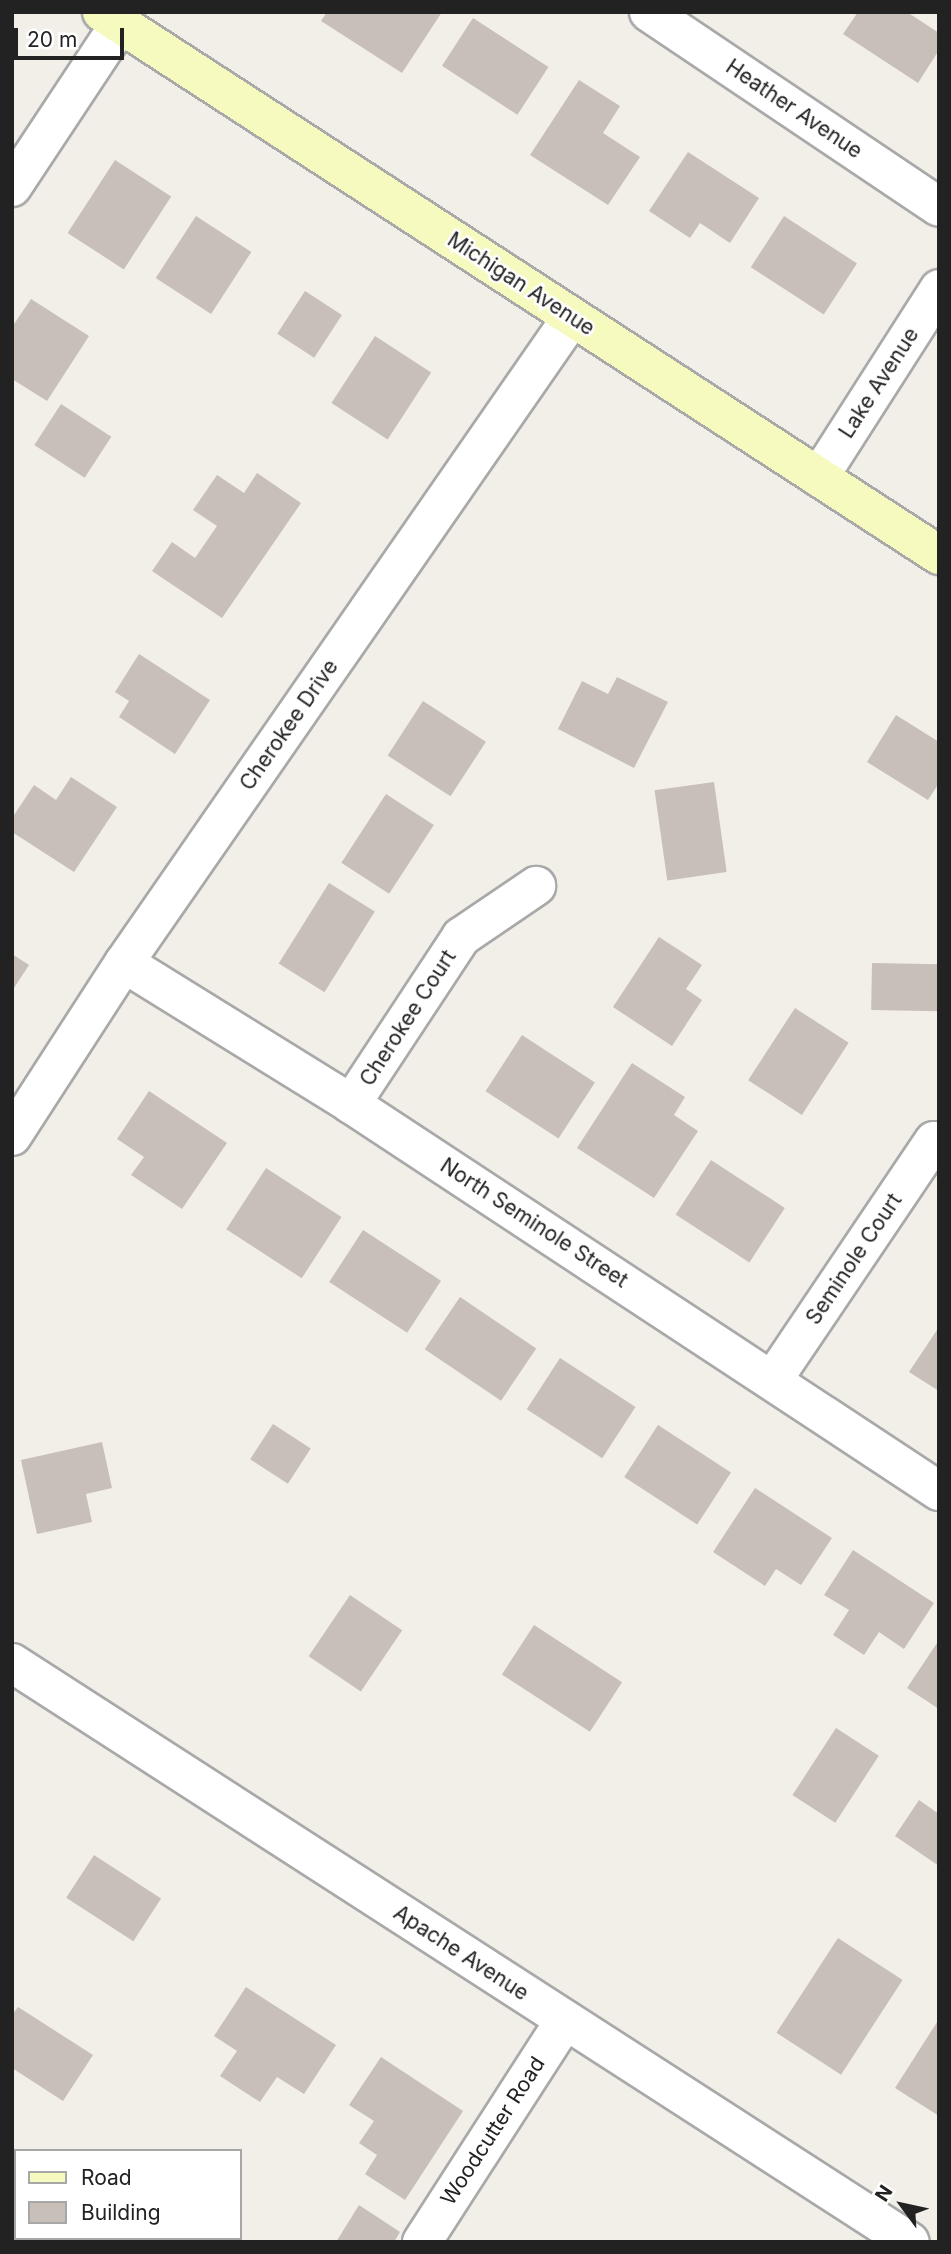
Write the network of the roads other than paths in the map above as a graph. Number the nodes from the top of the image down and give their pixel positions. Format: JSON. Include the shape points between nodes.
{"nodes":[{"id":1,"x":649,"y":12,"type":"edge"},
{"id":2,"x":111,"y":18,"type":"edge"},
{"id":3,"x":12,"y":187,"type":"edge"},
{"id":4,"x":939,"y":207,"type":"edge"},
{"id":5,"x":939,"y":289,"type":"edge"},
{"id":6,"x":572,"y":317,"type":"junction"},
{"id":7,"x":819,"y":477,"type":"junction"},
{"id":8,"x":939,"y":555,"type":"edge"},
{"id":9,"x":536,"y":886,"type":"dead end"},
{"id":10,"x":124,"y":963,"type":"junction"},
{"id":11,"x":351,"y":1104,"type":"junction"},
{"id":12,"x":12,"y":1136,"type":"edge"},
{"id":13,"x":934,"y":1140,"type":"dead end"},
{"id":14,"x":774,"y":1378,"type":"junction"},
{"id":15,"x":939,"y":1490,"type":"edge"},
{"id":16,"x":12,"y":1663,"type":"edge"},
{"id":17,"x":565,"y":2020,"type":"junction"},
{"id":18,"x":422,"y":2242,"type":"edge"},
{"id":19,"x":910,"y":2242,"type":"edge"}],
"edges":[{"from":1,"to":4,"type":"street","name":"Heather Avenue"},
{"from":2,"to":3,"type":"street"},
{"from":2,"to":6,"type":"main road","name":"Michigan Avenue"},
{"from":5,"to":7,"type":"street","name":"Lake Avenue"},
{"from":6,"to":7,"type":"main road","name":"Michigan Avenue"},
{"from":6,"to":10,"type":"street","name":"Cherokee Drive"},
{"from":7,"to":8,"type":"main road","name":"Michigan Avenue"},
{"from":9,"to":11,"type":"street","name":"Cherokee Court","via":[[461,937]]},
{"from":10,"to":11,"type":"street","name":"North Seminole Street"},
{"from":10,"to":12,"type":"street","name":"Cherokee Drive"},
{"from":11,"to":14,"type":"street","name":"North Seminole Street"},
{"from":13,"to":14,"type":"street","name":"Seminole Court"},
{"from":14,"to":15,"type":"street","name":"North Seminole Street"},
{"from":16,"to":17,"type":"street","name":"Apache Avenue"},
{"from":17,"to":18,"type":"street","name":"Woodcutter Road"},
{"from":17,"to":19,"type":"street","name":"Apache Avenue"}]}
